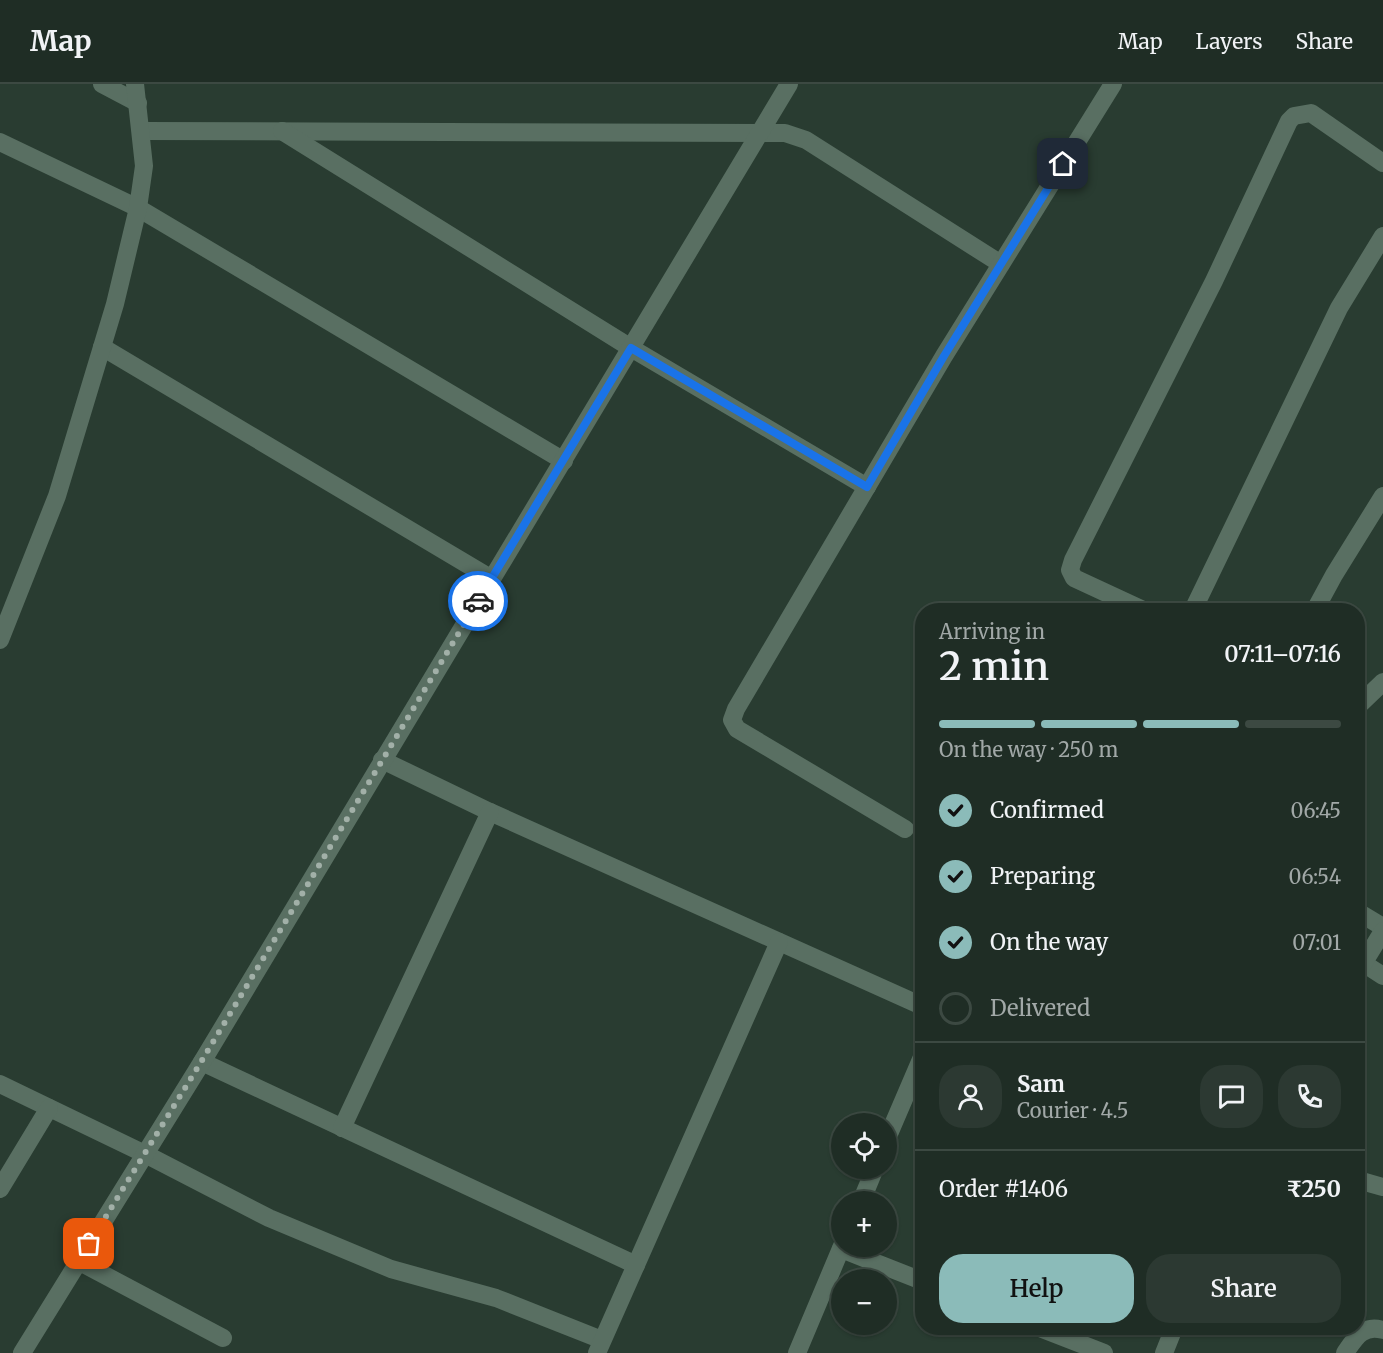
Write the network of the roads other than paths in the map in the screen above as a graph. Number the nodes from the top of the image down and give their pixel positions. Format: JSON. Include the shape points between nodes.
{"nodes":[{"id":1,"x":102,"y":84,"type":"edge"},
{"id":2,"x":135,"y":84,"type":"edge"},
{"id":3,"x":789,"y":84,"type":"edge"},
{"id":4,"x":1113,"y":84,"type":"edge"},
{"id":5,"x":138,"y":104,"type":"junction"},
{"id":6,"x":141,"y":130,"type":"junction"},
{"id":7,"x":282,"y":131,"type":"junction"},
{"id":8,"x":759,"y":134,"type":"junction"},
{"id":9,"x":0,"y":142,"type":"edge"},
{"id":10,"x":1383,"y":163,"type":"edge"},
{"id":11,"x":138,"y":208,"type":"junction"},
{"id":12,"x":1383,"y":237,"type":"edge"},
{"id":13,"x":1001,"y":264,"type":"junction"},
{"id":14,"x":102,"y":347,"type":"junction"},
{"id":15,"x":631,"y":348,"type":"junction"},
{"id":16,"x":564,"y":461,"type":"junction"},
{"id":17,"x":867,"y":487,"type":"junction"},
{"id":18,"x":1383,"y":496,"type":"edge"},
{"id":19,"x":492,"y":579,"type":"junction"},
{"id":20,"x":1128,"y":603,"type":"edge"},
{"id":21,"x":1196,"y":603,"type":"edge"},
{"id":22,"x":1319,"y":603,"type":"edge"},
{"id":23,"x":1,"y":634,"type":"edge"},
{"id":24,"x":1383,"y":682,"type":"edge"},
{"id":25,"x":1365,"y":699,"type":"edge"},
{"id":26,"x":382,"y":760,"type":"junction"},
{"id":27,"x":490,"y":812,"type":"junction"},
{"id":28,"x":905,"y":829,"type":"dead end"},
{"id":29,"x":1365,"y":917,"type":"edge"},
{"id":30,"x":1383,"y":929,"type":"edge"},
{"id":31,"x":779,"y":942,"type":"junction"},
{"id":32,"x":1365,"y":960,"type":"edge"},
{"id":33,"x":1365,"y":970,"type":"edge"},
{"id":34,"x":1383,"y":976,"type":"edge"},
{"id":35,"x":915,"y":1003,"type":"edge"},
{"id":36,"x":201,"y":1062,"type":"junction"},
{"id":37,"x":915,"y":1079,"type":"edge"},
{"id":38,"x":0,"y":1084,"type":"edge"},
{"id":39,"x":49,"y":1108,"type":"junction"},
{"id":40,"x":897,"y":1118,"type":"edge"},
{"id":41,"x":342,"y":1128,"type":"junction"},
{"id":42,"x":145,"y":1154,"type":"junction"},
{"id":43,"x":1365,"y":1182,"type":"edge"},
{"id":44,"x":1383,"y":1187,"type":"edge"},
{"id":45,"x":0,"y":1189,"type":"edge"},
{"id":46,"x":837,"y":1257,"type":"edge"},
{"id":47,"x":863,"y":1257,"type":"edge"},
{"id":48,"x":78,"y":1262,"type":"junction"},
{"id":49,"x":636,"y":1265,"type":"junction"},
{"id":50,"x":915,"y":1278,"type":"edge"},
{"id":51,"x":1365,"y":1330,"type":"edge"},
{"id":52,"x":1383,"y":1330,"type":"edge"},
{"id":53,"x":1058,"y":1335,"type":"edge"},
{"id":54,"x":1171,"y":1335,"type":"edge"},
{"id":55,"x":1357,"y":1335,"type":"edge"},
{"id":56,"x":223,"y":1338,"type":"dead end"},
{"id":57,"x":600,"y":1347,"type":"edge"},
{"id":58,"x":22,"y":1353,"type":"edge"},
{"id":59,"x":797,"y":1353,"type":"edge"},
{"id":60,"x":1104,"y":1353,"type":"edge"},
{"id":61,"x":1164,"y":1353,"type":"edge"},
{"id":62,"x":1346,"y":1353,"type":"edge"}],
"edges":[{"from":1,"to":5,"type":"street"},
{"from":2,"to":5,"type":"street"},
{"from":3,"to":8,"type":"street"},
{"from":4,"to":13,"type":"street"},
{"from":5,"to":6,"type":"street"},
{"from":6,"to":7,"type":"street"},
{"from":6,"to":11,"type":"street","via":[[144,166]]},
{"from":7,"to":8,"type":"street"},
{"from":7,"to":15,"type":"street"},
{"from":8,"to":13,"type":"street","via":[[785,133],[806,140]]},
{"from":8,"to":15,"type":"street"},
{"from":9,"to":11,"type":"street"},
{"from":10,"to":20,"type":"street","via":[[1311,113],[1289,121],[1214,281],[1073,560],[1070,570],[1074,578]]},
{"from":11,"to":14,"type":"street"},
{"from":11,"to":16,"type":"street"},
{"from":12,"to":21,"type":"street","via":[[1339,308]]},
{"from":13,"to":17,"type":"street"},
{"from":14,"to":19,"type":"street"},
{"from":14,"to":23,"type":"street","via":[[57,496]]},
{"from":15,"to":16,"type":"street"},
{"from":15,"to":17,"type":"street"},
{"from":16,"to":19,"type":"street"},
{"from":17,"to":28,"type":"street","via":[[732,720],[737,729]]},
{"from":18,"to":22,"type":"street"},
{"from":19,"to":26,"type":"street"},
{"from":24,"to":25,"type":"street"},
{"from":26,"to":27,"type":"street"},
{"from":26,"to":36,"type":"street"},
{"from":27,"to":31,"type":"street"},
{"from":27,"to":41,"type":"street"},
{"from":29,"to":30,"type":"street"},
{"from":30,"to":32,"type":"street"},
{"from":31,"to":35,"type":"street"},
{"from":31,"to":49,"type":"street"},
{"from":33,"to":34,"type":"street"},
{"from":36,"to":41,"type":"street"},
{"from":36,"to":42,"type":"street"},
{"from":37,"to":40,"type":"street"},
{"from":38,"to":39,"type":"street"},
{"from":39,"to":42,"type":"street"},
{"from":39,"to":45,"type":"street"},
{"from":41,"to":49,"type":"street"},
{"from":42,"to":48,"type":"street"},
{"from":42,"to":57,"type":"street","via":[[269,1218],[391,1269],[496,1298]]},
{"from":43,"to":44,"type":"street"},
{"from":46,"to":59,"type":"street"},
{"from":47,"to":50,"type":"street"},
{"from":48,"to":56,"type":"street"},
{"from":48,"to":58,"type":"street"},
{"from":49,"to":57,"type":"street"},
{"from":51,"to":52,"type":"street"},
{"from":53,"to":60,"type":"street"},
{"from":54,"to":61,"type":"street"},
{"from":55,"to":62,"type":"street"}]}
